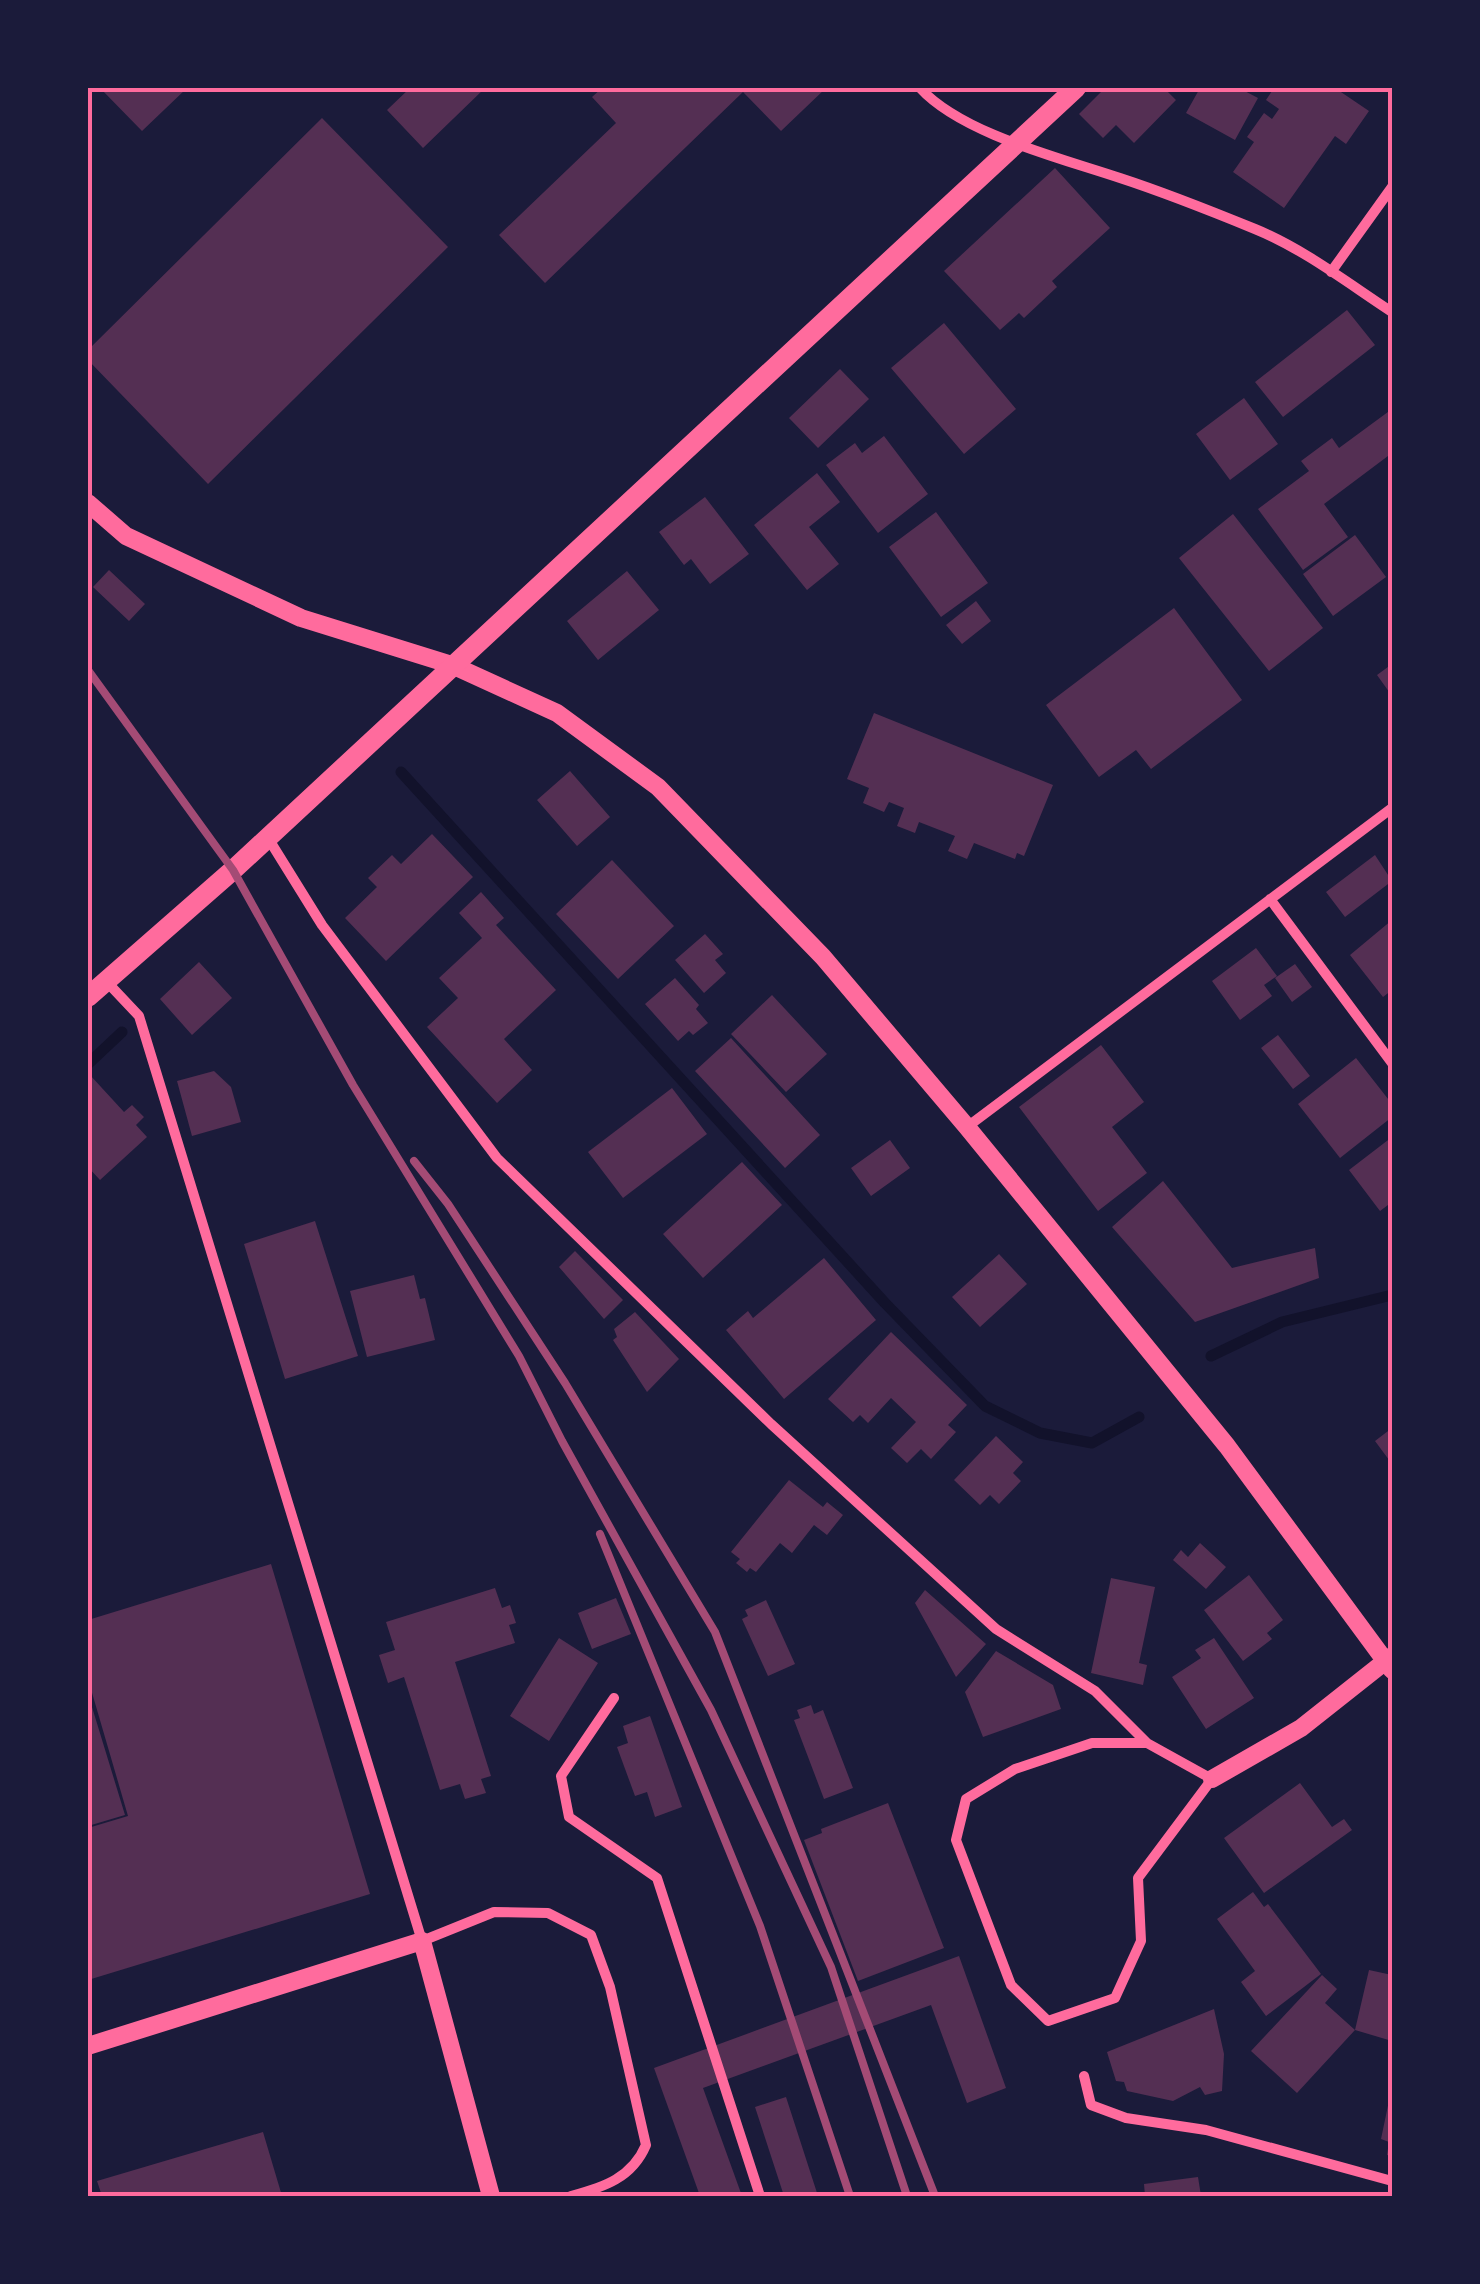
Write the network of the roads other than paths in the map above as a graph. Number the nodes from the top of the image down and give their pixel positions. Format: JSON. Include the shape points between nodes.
{"nodes":[{"id":1,"x":920,"y":88,"type":"edge"},
{"id":2,"x":1076,"y":88,"type":"edge"},
{"id":3,"x":1016,"y":143,"type":"junction"},
{"id":4,"x":1392,"y":187,"type":"edge"},
{"id":5,"x":1330,"y":272,"type":"junction"},
{"id":6,"x":1392,"y":312,"type":"edge"},
{"id":7,"x":88,"y":503,"type":"edge"},
{"id":8,"x":452,"y":664,"type":"junction"},
{"id":9,"x":1392,"y":808,"type":"edge"},
{"id":10,"x":268,"y":837,"type":"junction"},
{"id":11,"x":1270,"y":900,"type":"junction"},
{"id":12,"x":106,"y":980,"type":"junction"},
{"id":13,"x":88,"y":997,"type":"edge"},
{"id":14,"x":1392,"y":1063,"type":"edge"},
{"id":15,"x":968,"y":1127,"type":"junction"},
{"id":16,"x":1390,"y":1662,"type":"edge"},
{"id":17,"x":614,"y":1698,"type":"dead end"},
{"id":18,"x":1147,"y":1743,"type":"junction"},
{"id":19,"x":1212,"y":1779,"type":"junction"},
{"id":20,"x":422,"y":1941,"type":"junction"},
{"id":21,"x":88,"y":2046,"type":"edge"},
{"id":22,"x":1084,"y":2076,"type":"dead end"},
{"id":23,"x":1392,"y":2181,"type":"edge"},
{"id":24,"x":491,"y":2196,"type":"edge"},
{"id":25,"x":570,"y":2196,"type":"edge"},
{"id":26,"x":760,"y":2196,"type":"edge"}],
"edges":[{"from":1,"to":3,"type":"street","via":[[962,118]]},
{"from":2,"to":3,"type":"main road"},
{"from":3,"to":5,"type":"street","via":[[1245,225]]},
{"from":3,"to":8,"type":"main road"},
{"from":4,"to":5,"type":"street"},
{"from":5,"to":6,"type":"street"},
{"from":7,"to":8,"type":"street","via":[[126,536],[302,618]]},
{"from":8,"to":10,"type":"main road"},
{"from":8,"to":15,"type":"street","via":[[557,713],[658,787],[823,957]]},
{"from":9,"to":11,"type":"street"},
{"from":10,"to":12,"type":"main road"},
{"from":10,"to":18,"type":"street","via":[[322,926],[497,1158],[996,1630],[1096,1692]]},
{"from":11,"to":14,"type":"street"},
{"from":11,"to":15,"type":"street"},
{"from":12,"to":13,"type":"main road"},
{"from":12,"to":20,"type":"street","via":[[139,1016]]},
{"from":15,"to":16,"type":"street","via":[[1227,1446]]},
{"from":16,"to":19,"type":"street","via":[[1301,1728]]},
{"from":17,"to":26,"type":"street","via":[[561,1776],[569,1817],[657,1878]]},
{"from":18,"to":19,"type":"street"},
{"from":18,"to":19,"type":"street","via":[[1092,1743],[1014,1770],[966,1799],[956,1840],[1011,1985],[1048,2021],[1115,1998],[1141,1942],[1138,1878]]},
{"from":20,"to":21,"type":"street"},
{"from":20,"to":24,"type":"street"},
{"from":20,"to":25,"type":"street","via":[[494,1912],[548,1913],[591,1935],[610,1987],[646,2145],[637,2165],[604,2187]]},
{"from":22,"to":23,"type":"street","via":[[1092,2104],[1126,2118],[1206,2130]]}]}
